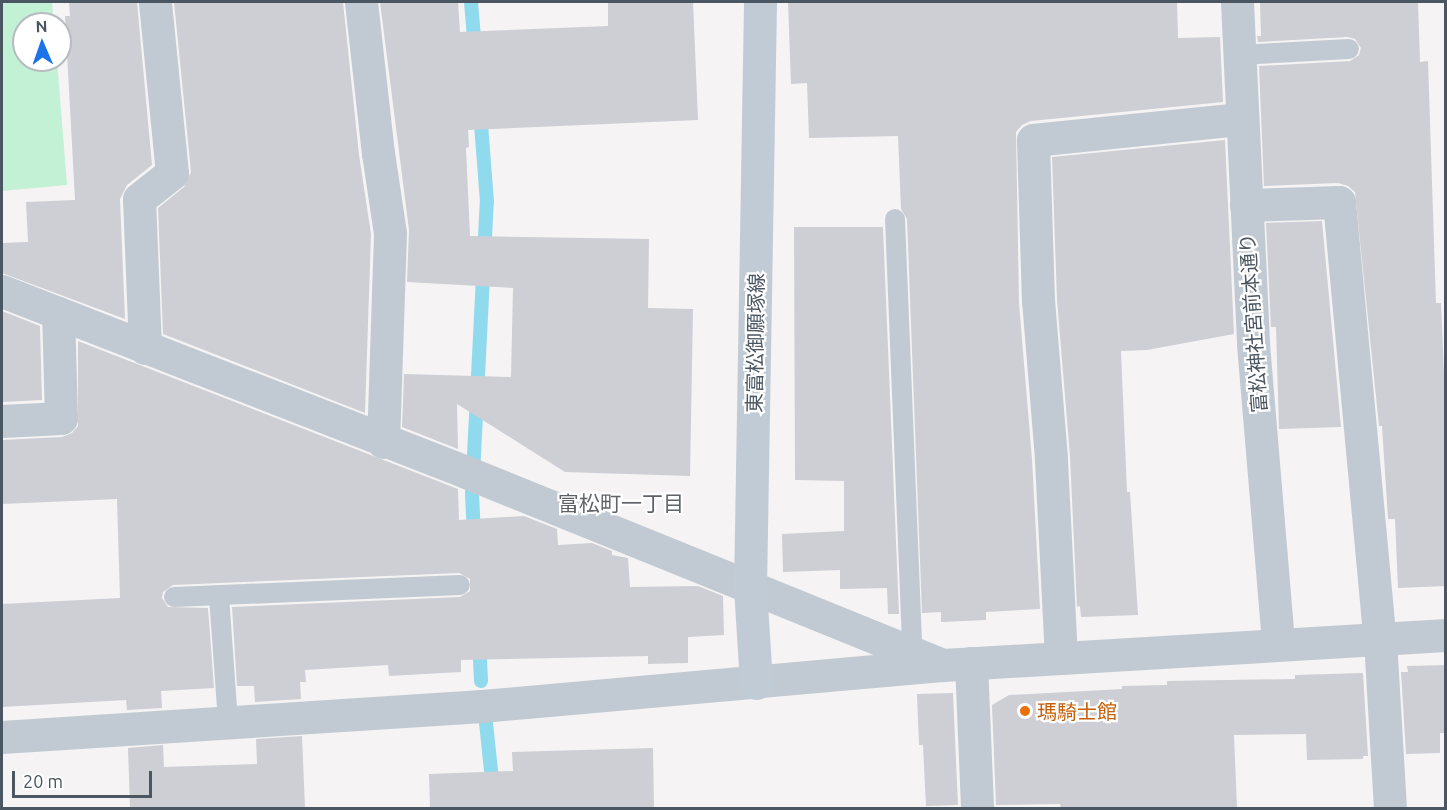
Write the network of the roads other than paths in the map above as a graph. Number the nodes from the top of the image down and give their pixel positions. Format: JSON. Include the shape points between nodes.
{"nodes":[{"id":1,"x":155,"y":2,"type":"edge"},
{"id":2,"x":361,"y":2,"type":"edge"},
{"id":3,"x":760,"y":2,"type":"edge"},
{"id":4,"x":1237,"y":2,"type":"edge"},
{"id":5,"x":1349,"y":50,"type":"dead end"},
{"id":6,"x":1238,"y":55,"type":"junction"},
{"id":7,"x":1241,"y":119,"type":"junction"},
{"id":8,"x":1246,"y":205,"type":"junction"},
{"id":9,"x":895,"y":219,"type":"dead end"},
{"id":10,"x":2,"y":291,"type":"edge"},
{"id":11,"x":58,"y":313,"type":"junction"},
{"id":12,"x":145,"y":348,"type":"junction"},
{"id":13,"x":2,"y":421,"type":"edge"},
{"id":14,"x":383,"y":442,"type":"junction"},
{"id":15,"x":460,"y":585,"type":"dead end"},
{"id":16,"x":750,"y":588,"type":"junction"},
{"id":17,"x":219,"y":596,"type":"junction"},
{"id":18,"x":174,"y":597,"type":"dead end"},
{"id":19,"x":1446,"y":635,"type":"edge"},
{"id":20,"x":1380,"y":640,"type":"junction"},
{"id":21,"x":1278,"y":644,"type":"junction"},
{"id":22,"x":912,"y":651,"type":"junction"},
{"id":23,"x":1060,"y":658,"type":"junction"},
{"id":24,"x":957,"y":664,"type":"junction"},
{"id":25,"x":756,"y":683,"type":"junction"},
{"id":26,"x":228,"y":722,"type":"junction"},
{"id":27,"x":2,"y":737,"type":"edge"},
{"id":28,"x":977,"y":808,"type":"edge"},
{"id":29,"x":1390,"y":808,"type":"edge"}],
"edges":[{"from":1,"to":12,"type":"street","via":[[172,173],[139,199]]},
{"from":2,"to":14,"type":"street","via":[[390,233]]},
{"from":3,"to":16,"type":"main road","name":"東富松御願塚線"},
{"from":4,"to":6,"type":"street","name":"富松神社宮前本通り"},
{"from":5,"to":6,"type":"lane"},
{"from":6,"to":7,"type":"street","name":"富松神社宮前本通り"},
{"from":7,"to":8,"type":"street","name":"富松神社宮前本通り"},
{"from":7,"to":23,"type":"street","via":[[1034,140],[1038,301],[1051,458]]},
{"from":8,"to":20,"type":"street","via":[[1339,202]]},
{"from":8,"to":21,"type":"street","name":"富松神社宮前本通り","via":[[1253,344]]},
{"from":9,"to":22,"type":"lane"},
{"from":10,"to":11,"type":"street"},
{"from":11,"to":12,"type":"street"},
{"from":11,"to":13,"type":"street","via":[[61,418]]},
{"from":12,"to":14,"type":"street"},
{"from":14,"to":16,"type":"street"},
{"from":15,"to":17,"type":"lane"},
{"from":16,"to":22,"type":"street"},
{"from":16,"to":25,"type":"main road","name":"東富松御願塚線"},
{"from":17,"to":18,"type":"lane"},
{"from":17,"to":26,"type":"lane"},
{"from":19,"to":20,"type":"street"},
{"from":20,"to":21,"type":"street"},
{"from":20,"to":29,"type":"street"},
{"from":21,"to":23,"type":"street"},
{"from":22,"to":24,"type":"street"},
{"from":23,"to":24,"type":"street"},
{"from":24,"to":25,"type":"street"},
{"from":24,"to":28,"type":"street"},
{"from":25,"to":26,"type":"street"},
{"from":26,"to":27,"type":"street"}]}
